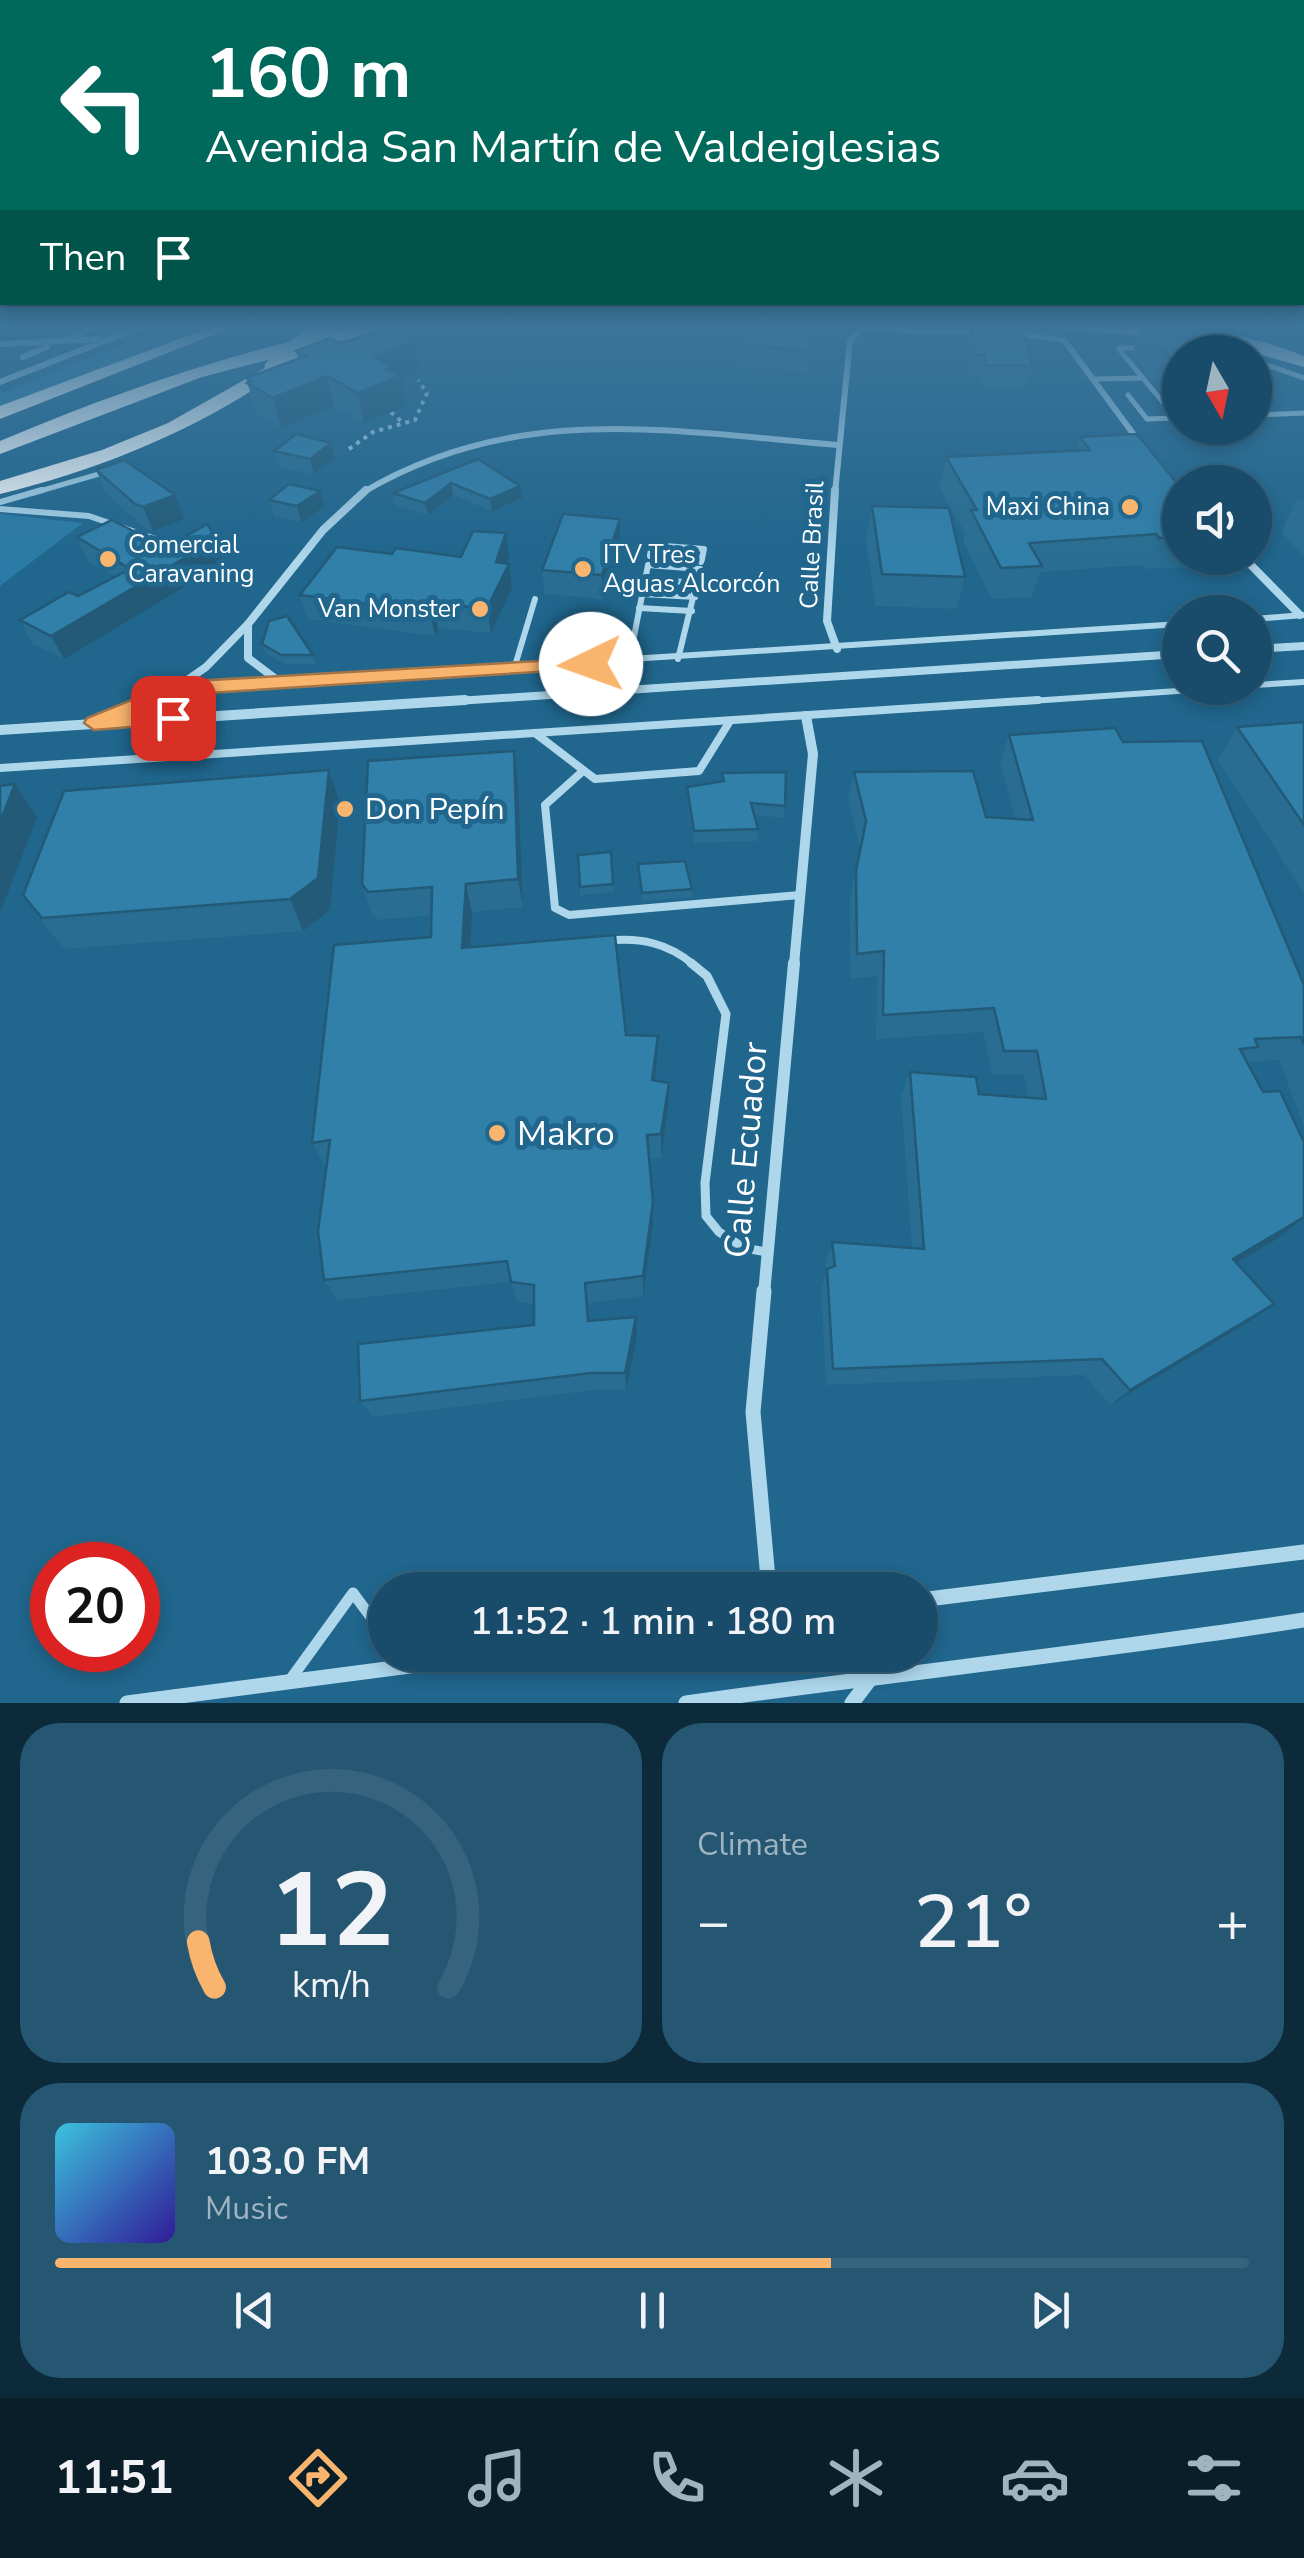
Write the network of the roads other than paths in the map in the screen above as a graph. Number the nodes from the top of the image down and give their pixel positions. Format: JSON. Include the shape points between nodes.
{"nodes":[{"id":1,"x":24,"y":403,"type":"edge"},
{"id":2,"x":60,"y":403,"type":"edge"},
{"id":3,"x":102,"y":403,"type":"edge"},
{"id":4,"x":225,"y":403,"type":"edge"},
{"id":5,"x":843,"y":403,"type":"edge"},
{"id":6,"x":1112,"y":403,"type":"edge"},
{"id":7,"x":1135,"y":403,"type":"edge"},
{"id":8,"x":1304,"y":412,"type":"edge"},
{"id":9,"x":0,"y":413,"type":"edge"},
{"id":10,"x":1272,"y":413,"type":"edge"},
{"id":11,"x":1162,"y":419,"type":"edge"},
{"id":12,"x":0,"y":426,"type":"edge"},
{"id":13,"x":838,"y":445,"type":"junction"},
{"id":14,"x":0,"y":448,"type":"edge"},
{"id":15,"x":1147,"y":454,"type":"edge"},
{"id":16,"x":111,"y":471,"type":"edge"},
{"id":17,"x":0,"y":488,"type":"edge"},
{"id":18,"x":0,"y":502,"type":"edge"},
{"id":19,"x":0,"y":510,"type":"edge"},
{"id":20,"x":176,"y":546,"type":"edge"},
{"id":21,"x":648,"y":565,"type":"junction"},
{"id":22,"x":700,"y":569,"type":"junction"},
{"id":23,"x":1261,"y":575,"type":"edge"},
{"id":24,"x":645,"y":579,"type":"junction"},
{"id":25,"x":698,"y":583,"type":"junction"},
{"id":26,"x":642,"y":594,"type":"junction"},
{"id":27,"x":695,"y":598,"type":"junction"},
{"id":28,"x":535,"y":600,"type":"dead end"},
{"id":29,"x":640,"y":608,"type":"junction"},
{"id":30,"x":692,"y":611,"type":"junction"},
{"id":31,"x":1302,"y":615,"type":"edge"},
{"id":32,"x":1272,"y":617,"type":"edge"},
{"id":33,"x":248,"y":624,"type":"junction"},
{"id":34,"x":1162,"y":625,"type":"edge"},
{"id":35,"x":1304,"y":646,"type":"edge"},
{"id":36,"x":1272,"y":648,"type":"edge"},
{"id":37,"x":837,"y":649,"type":"junction"},
{"id":38,"x":1162,"y":655,"type":"edge"},
{"id":39,"x":678,"y":659,"type":"junction"},
{"id":40,"x":629,"y":662,"type":"junction"},
{"id":41,"x":514,"y":669,"type":"junction"},
{"id":42,"x":282,"y":682,"type":"junction"},
{"id":43,"x":1304,"y":682,"type":"edge"},
{"id":44,"x":1272,"y":685,"type":"edge"},
{"id":45,"x":176,"y":688,"type":"junction"},
{"id":46,"x":1162,"y":692,"type":"edge"},
{"id":47,"x":806,"y":716,"type":"junction"},
{"id":48,"x":731,"y":720,"type":"junction"},
{"id":49,"x":94,"y":723,"type":"junction"},
{"id":50,"x":0,"y":730,"type":"edge"},
{"id":51,"x":535,"y":732,"type":"junction"},
{"id":52,"x":0,"y":768,"type":"edge"},
{"id":53,"x":583,"y":771,"type":"junction"},
{"id":54,"x":800,"y":896,"type":"junction"},
{"id":55,"x":595,"y":942,"type":"edge"},
{"id":56,"x":767,"y":1252,"type":"junction"},
{"id":57,"x":1304,"y":1552,"type":"edge"},
{"id":58,"x":767,"y":1572,"type":"edge"},
{"id":59,"x":938,"y":1598,"type":"edge"},
{"id":60,"x":368,"y":1614,"type":"edge"},
{"id":61,"x":1304,"y":1620,"type":"edge"},
{"id":62,"x":368,"y":1667,"type":"edge"},
{"id":63,"x":871,"y":1678,"type":"junction"},
{"id":64,"x":289,"y":1682,"type":"junction"},
{"id":65,"x":127,"y":1703,"type":"edge"},
{"id":66,"x":686,"y":1703,"type":"edge"},
{"id":67,"x":852,"y":1703,"type":"edge"}],
"edges":[{"from":1,"to":9,"type":"highway"},
{"from":2,"to":12,"type":"highway"},
{"from":3,"to":14,"type":"highway"},
{"from":4,"to":17,"type":"highway","bridge":true,"via":[[160,436]]},
{"from":5,"to":13,"type":"street","name":"Calle Brasil"},
{"from":6,"to":15,"type":"street"},
{"from":7,"to":11,"type":"lane","via":[[1147,419]]},
{"from":8,"to":10,"type":"lane"},
{"from":13,"to":33,"type":"street","via":[[567,426],[478,440],[409,466],[353,499]]},
{"from":13,"to":37,"type":"street","name":"Calle Brasil","via":[[828,621]]},
{"from":16,"to":18,"type":"lane"},
{"from":19,"to":20,"type":"lane","via":[[89,516]]},
{"from":21,"to":22,"type":"lane"},
{"from":21,"to":22,"type":"lane","via":[[650,555],[702,559]]},
{"from":21,"to":24,"type":"lane"},
{"from":22,"to":25,"type":"lane"},
{"from":23,"to":31,"type":"street"},
{"from":24,"to":25,"type":"lane"},
{"from":24,"to":26,"type":"lane"},
{"from":25,"to":27,"type":"lane"},
{"from":26,"to":27,"type":"lane"},
{"from":26,"to":29,"type":"lane"},
{"from":27,"to":30,"type":"lane"},
{"from":28,"to":41,"type":"lane"},
{"from":29,"to":30,"type":"lane"},
{"from":29,"to":40,"type":"lane"},
{"from":30,"to":39,"type":"lane"},
{"from":31,"to":32,"type":"lane"},
{"from":33,"to":42,"type":"street","via":[[248,658]]},
{"from":33,"to":45,"type":"street"},
{"from":34,"to":37,"type":"lane"},
{"from":35,"to":36,"type":"street"},
{"from":37,"to":39,"type":"lane"},
{"from":38,"to":49,"type":"street"},
{"from":39,"to":40,"type":"lane"},
{"from":40,"to":41,"type":"lane"},
{"from":41,"to":42,"type":"lane"},
{"from":42,"to":45,"type":"lane"},
{"from":43,"to":44,"type":"lane"},
{"from":45,"to":49,"type":"lane"},
{"from":46,"to":47,"type":"lane"},
{"from":47,"to":48,"type":"lane"},
{"from":47,"to":54,"type":"street","name":"Calle Ecuador","via":[[813,754]]},
{"from":48,"to":51,"type":"lane"},
{"from":48,"to":53,"type":"lane","via":[[700,771],[594,779]]},
{"from":49,"to":50,"type":"street"},
{"from":51,"to":52,"type":"lane"},
{"from":51,"to":53,"type":"lane"},
{"from":53,"to":54,"type":"lane","via":[[545,805],[554,908],[569,916]]},
{"from":54,"to":56,"type":"street","name":"Calle Ecuador"},
{"from":55,"to":56,"type":"lane","via":[[634,938],[676,950],[708,976],[726,1014],[706,1216],[744,1248]]},
{"from":56,"to":58,"type":"street","name":"Calle Ecuador","via":[[753,1412]]},
{"from":57,"to":59,"type":"street"},
{"from":60,"to":64,"type":"lane","via":[[353,1594]]},
{"from":61,"to":63,"type":"street"},
{"from":62,"to":64,"type":"street"},
{"from":63,"to":66,"type":"street"},
{"from":63,"to":67,"type":"street"},
{"from":64,"to":65,"type":"street"}]}
